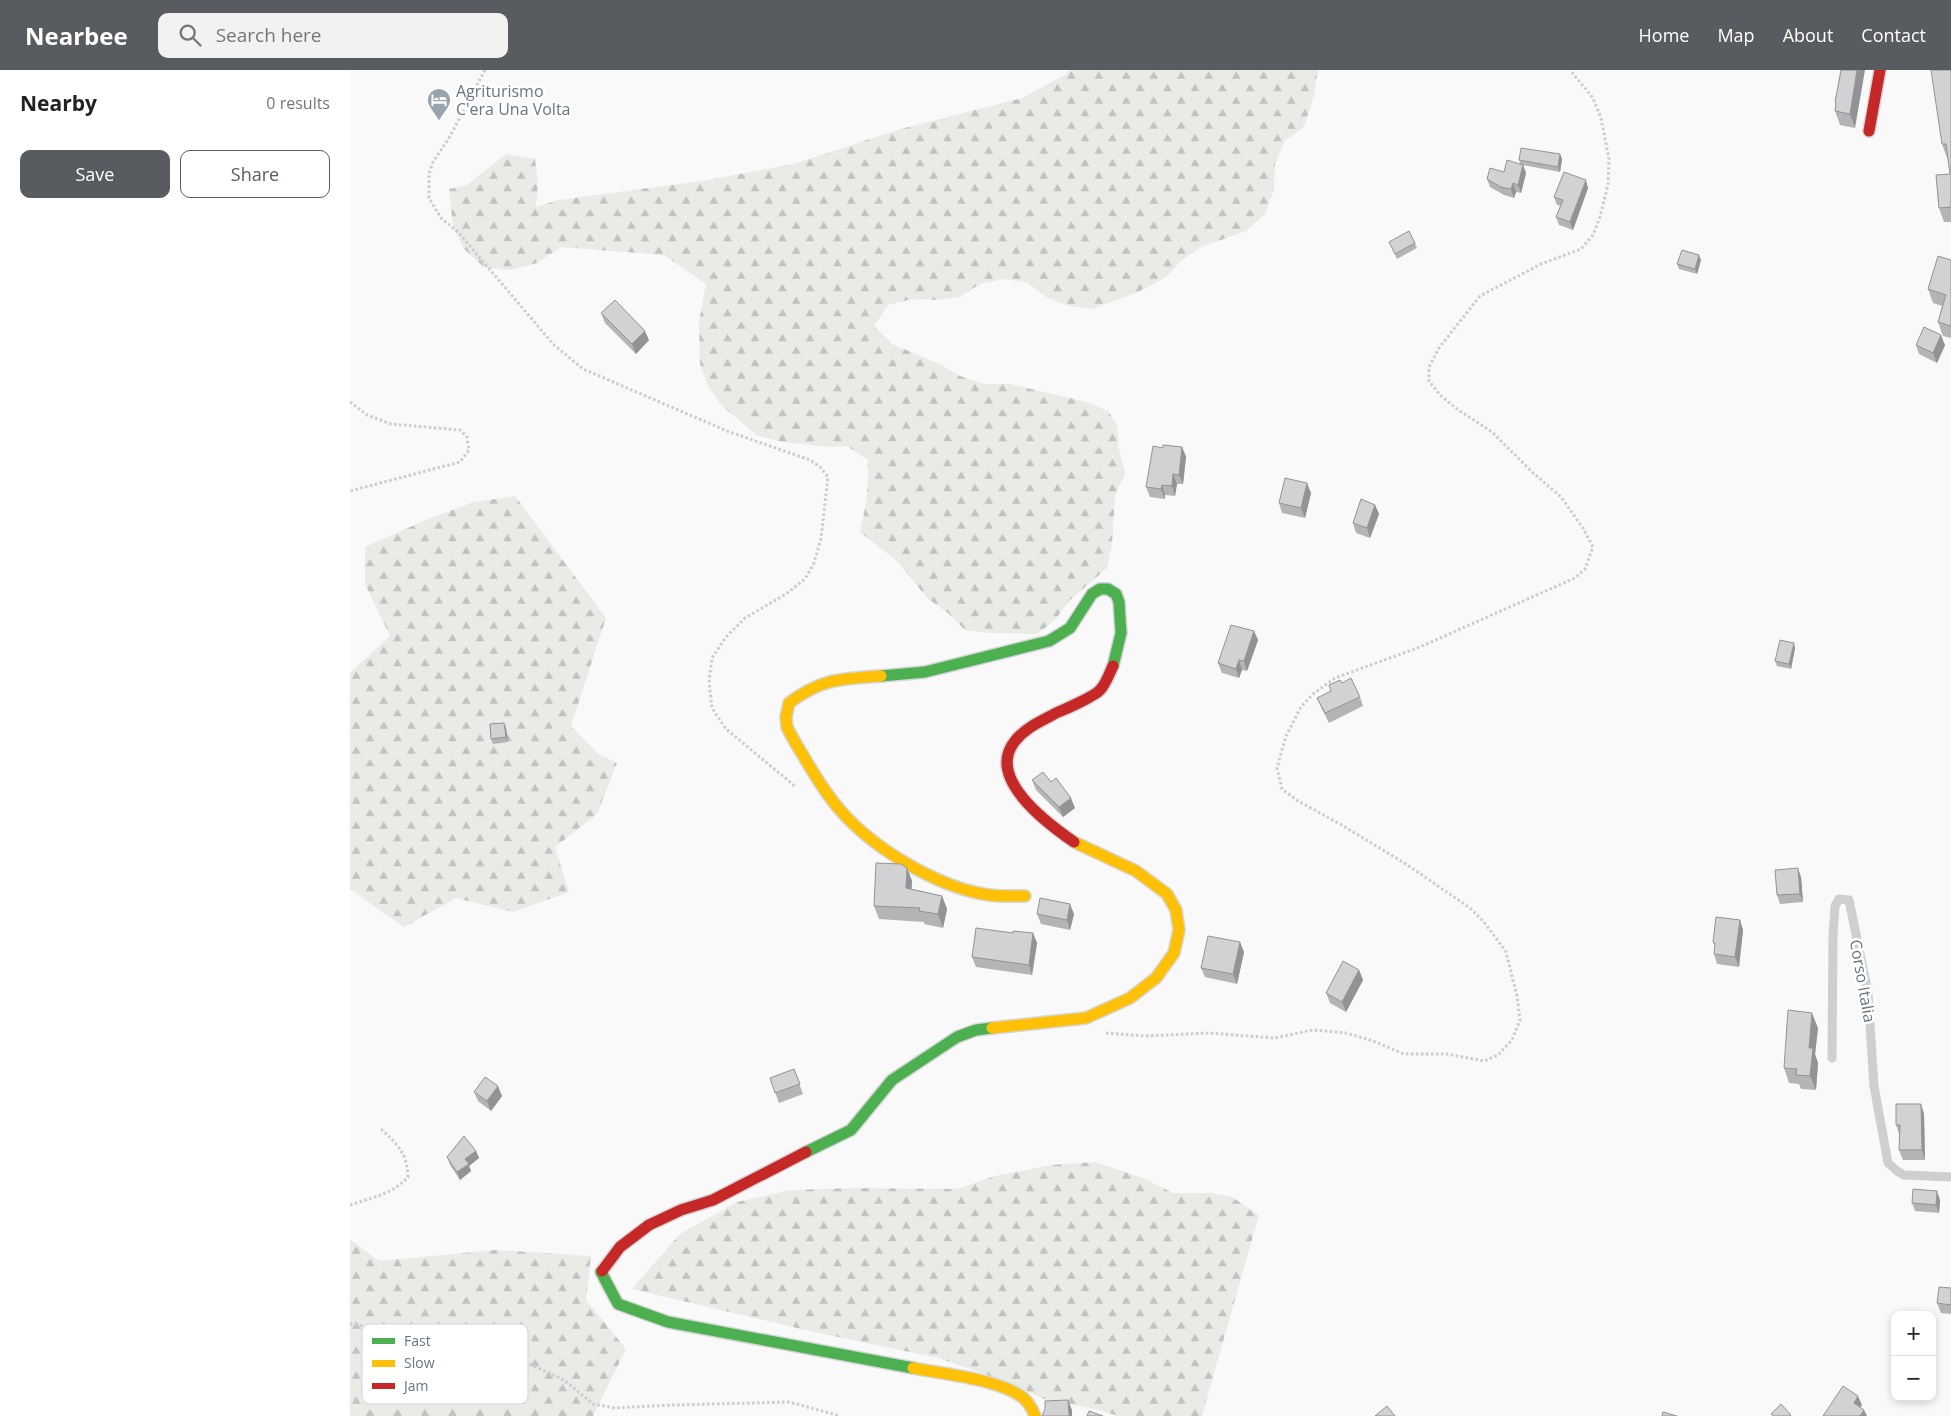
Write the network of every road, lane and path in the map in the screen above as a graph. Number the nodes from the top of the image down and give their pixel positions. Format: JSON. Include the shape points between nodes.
{"nodes":[{"id":1,"x":485,"y":70,"type":"edge"},
{"id":2,"x":1570,"y":70,"type":"edge"},
{"id":3,"x":1880,"y":70,"type":"edge"},
{"id":4,"x":1869,"y":130,"type":"dead end"},
{"id":5,"x":350,"y":402,"type":"edge"},
{"id":6,"x":350,"y":491,"type":"edge"},
{"id":7,"x":797,"y":787,"type":"dead end"},
{"id":8,"x":1025,"y":896,"type":"dead end"},
{"id":9,"x":1102,"y":1032,"type":"dead end"},
{"id":10,"x":1832,"y":1058,"type":"dead end"},
{"id":11,"x":382,"y":1129,"type":"dead end"},
{"id":12,"x":1951,"y":1177,"type":"edge"},
{"id":13,"x":350,"y":1205,"type":"edge"},
{"id":14,"x":528,"y":1363,"type":"edge"},
{"id":15,"x":840,"y":1416,"type":"edge"},
{"id":16,"x":1035,"y":1416,"type":"edge"}],
"edges":[{"from":1,"to":7,"type":"path","via":[[429,174],[429,198],[441,218],[458,232],[553,344],[583,369],[727,431],[810,460],[828,477],[821,538],[805,579],[745,618],[726,637],[712,658],[709,682],[712,708],[726,729]]},
{"from":2,"to":9,"type":"path","via":[[1593,98],[1601,118],[1609,158],[1608,184],[1593,235],[1581,249],[1541,264],[1480,296],[1440,348],[1429,367],[1429,380],[1440,395],[1492,432],[1561,497],[1592,547],[1585,569],[1575,578],[1420,647],[1335,678],[1312,694],[1301,707],[1286,736],[1277,768],[1282,789],[1298,801],[1406,864],[1470,908],[1484,922],[1506,952],[1517,996],[1520,1020],[1512,1040],[1498,1055],[1484,1061],[1447,1054],[1404,1054],[1346,1033],[1313,1030],[1274,1038],[1209,1033],[1145,1036]]},
{"from":3,"to":4,"type":"street"},
{"from":5,"to":6,"type":"path","via":[[367,415],[391,424],[460,430],[467,437],[469,450],[460,462]]},
{"from":8,"to":16,"type":"street","via":[[1003,897],[970,892],[942,881],[870,840],[813,775],[786,721],[788,703],[805,691],[833,680],[925,672],[1049,641],[1070,628],[1092,594],[1108,589],[1116,594],[1119,602],[1121,633],[1113,666],[1100,691],[1028,728],[1014,742],[1008,758],[1010,778],[1046,822],[1079,846],[1136,871],[1167,894],[1176,910],[1180,930],[1174,953],[1156,978],[1130,998],[1086,1018],[976,1030],[957,1037],[892,1080],[851,1130],[713,1200],[649,1225],[620,1247],[601,1272],[618,1304],[668,1322],[980,1380],[1008,1389],[1030,1402]]},
{"from":10,"to":12,"type":"lane","name":"Corso Italia","via":[[1833,935],[1835,906],[1839,899],[1849,900],[1868,993],[1874,1086],[1888,1163],[1904,1175]]},
{"from":11,"to":13,"type":"path","via":[[405,1156],[408,1178],[386,1193]]},
{"from":14,"to":15,"type":"path","via":[[564,1380],[593,1404],[615,1408],[789,1402]]}]}
